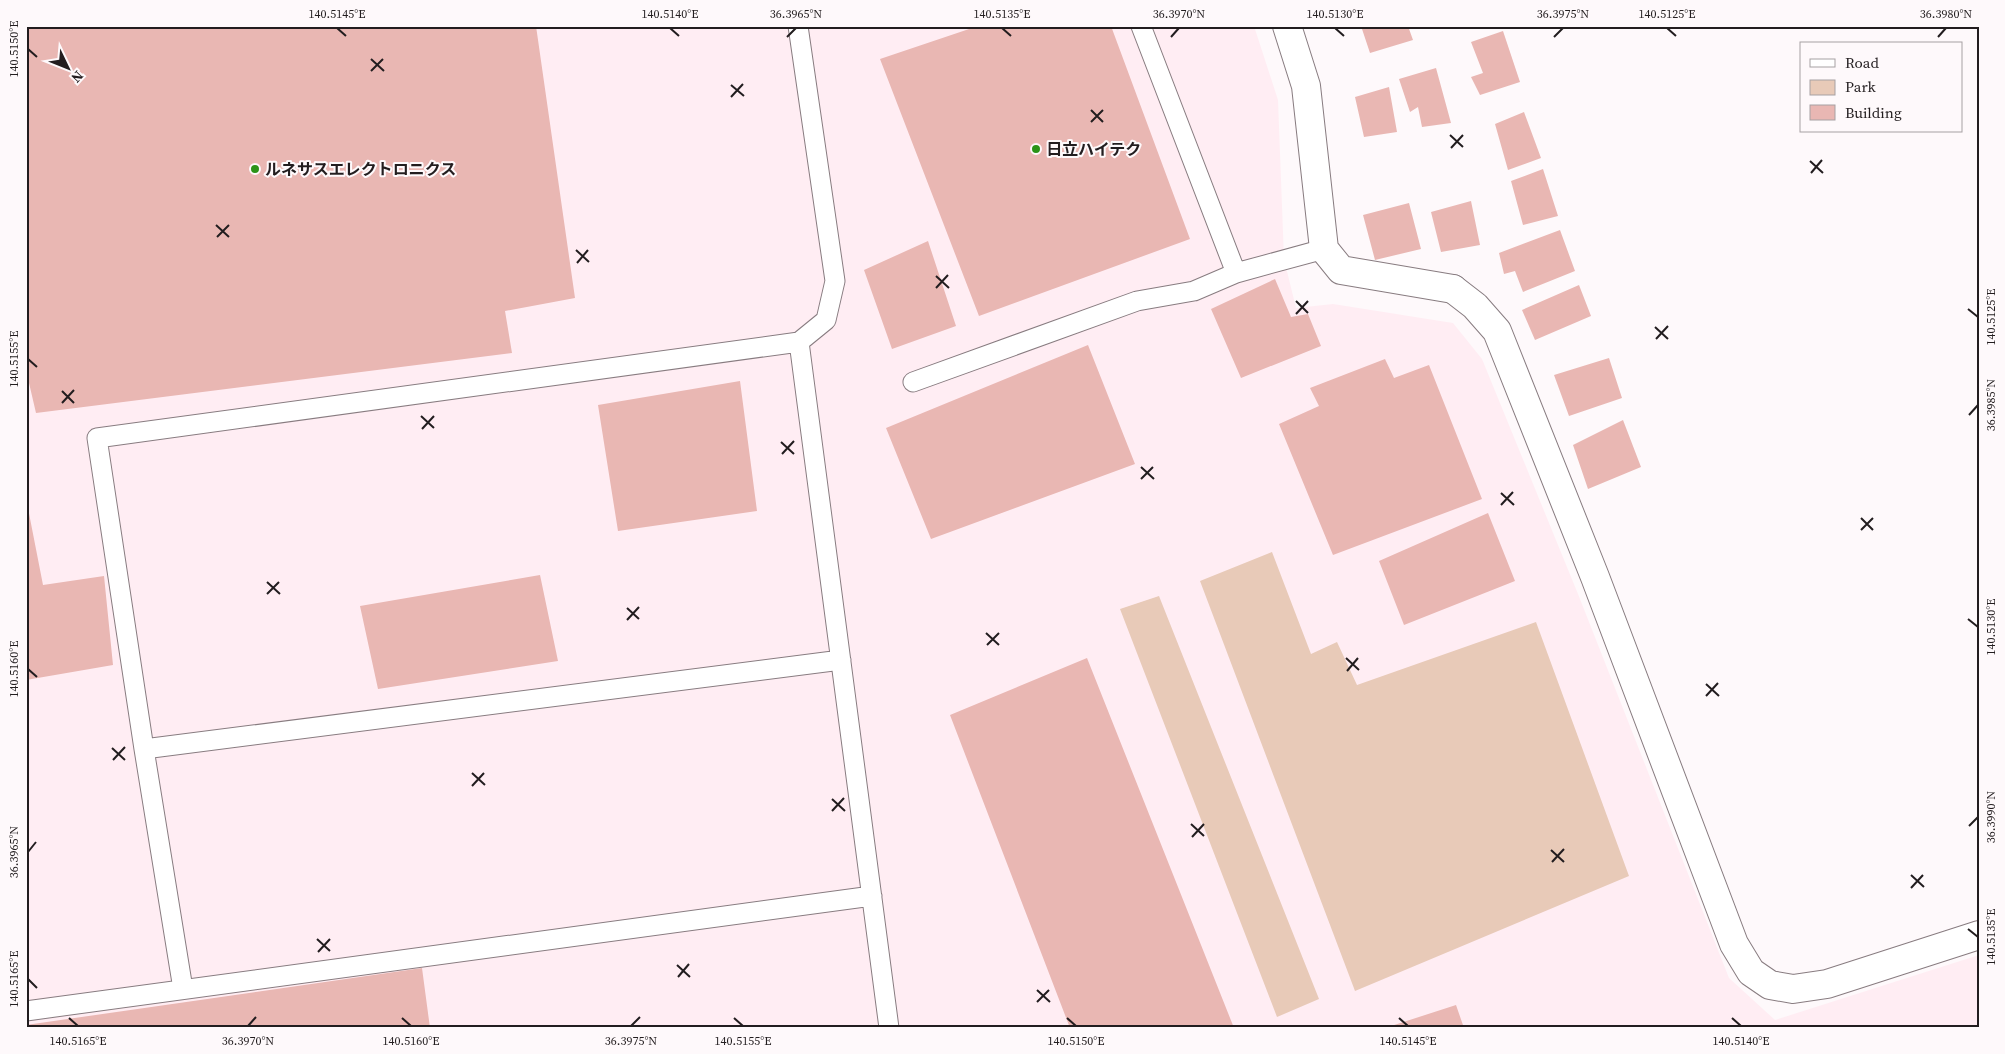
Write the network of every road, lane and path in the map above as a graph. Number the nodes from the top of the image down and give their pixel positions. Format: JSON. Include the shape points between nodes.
{"nodes":[{"id":1,"x":798,"y":26,"type":"edge"},
{"id":2,"x":1141,"y":26,"type":"edge"},
{"id":3,"x":1287,"y":26,"type":"edge"},
{"id":4,"x":1324,"y":249,"type":"junction"},
{"id":5,"x":1236,"y":273,"type":"junction"},
{"id":6,"x":799,"y":342,"type":"junction"},
{"id":7,"x":913,"y":382,"type":"dead end"},
{"id":8,"x":841,"y":660,"type":"junction"},
{"id":9,"x":144,"y":749,"type":"junction"},
{"id":10,"x":872,"y":896,"type":"junction"},
{"id":11,"x":1979,"y":935,"type":"edge"},
{"id":12,"x":184,"y":989,"type":"junction"},
{"id":13,"x":26,"y":1011,"type":"edge"},
{"id":14,"x":889,"y":1028,"type":"edge"}],
"edges":[{"from":1,"to":6,"type":"lane","via":[[835,281],[826,320]]},
{"from":2,"to":5,"type":"lane"},
{"from":3,"to":4,"type":"street","via":[[1306,86]]},
{"from":4,"to":5,"type":"lane"},
{"from":4,"to":11,"type":"street","via":[[1341,270],[1453,289],[1475,306],[1497,331],[1595,577],[1734,944],[1751,972],[1770,985],[1793,989],[1827,984]]},
{"from":5,"to":7,"type":"lane","via":[[1194,291],[1137,301]]},
{"from":6,"to":8,"type":"lane"},
{"from":6,"to":9,"type":"lane","via":[[97,438]]},
{"from":8,"to":9,"type":"lane"},
{"from":8,"to":10,"type":"lane"},
{"from":9,"to":12,"type":"lane"},
{"from":10,"to":12,"type":"lane"},
{"from":10,"to":14,"type":"lane"},
{"from":12,"to":13,"type":"lane"}]}
